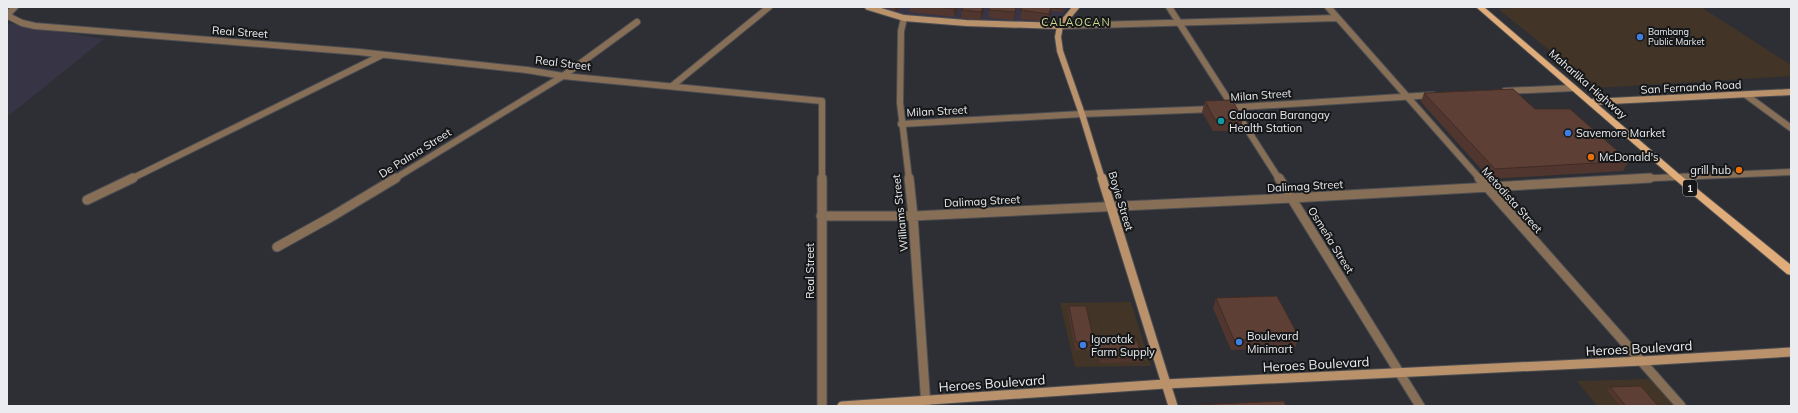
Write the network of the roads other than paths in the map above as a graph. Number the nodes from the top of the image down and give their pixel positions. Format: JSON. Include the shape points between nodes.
{"nodes":[{"id":1,"x":15,"y":7,"type":"edge"},
{"id":2,"x":769,"y":7,"type":"edge"},
{"id":3,"x":868,"y":7,"type":"edge"},
{"id":4,"x":1076,"y":7,"type":"edge"},
{"id":5,"x":1169,"y":7,"type":"edge"},
{"id":6,"x":1328,"y":7,"type":"edge"},
{"id":7,"x":1480,"y":7,"type":"edge"},
{"id":8,"x":9,"y":17,"type":"edge"},
{"id":9,"x":904,"y":18,"type":"junction"},
{"id":10,"x":1337,"y":18,"type":"junction"},
{"id":11,"x":637,"y":22,"type":"dead end"},
{"id":12,"x":1180,"y":22,"type":"junction"},
{"id":13,"x":1060,"y":26,"type":"junction"},
{"id":14,"x":382,"y":55,"type":"junction"},
{"id":15,"x":563,"y":76,"type":"junction"},
{"id":16,"x":672,"y":86,"type":"junction"},
{"id":17,"x":1574,"y":88,"type":"junction"},
{"id":18,"x":1497,"y":91,"type":"edge"},
{"id":19,"x":1791,"y":92,"type":"edge"},
{"id":20,"x":1443,"y":94,"type":"edge"},
{"id":21,"x":1746,"y":95,"type":"junction"},
{"id":22,"x":1405,"y":96,"type":"junction"},
{"id":23,"x":1591,"y":102,"type":"junction"},
{"id":24,"x":1234,"y":108,"type":"junction"},
{"id":25,"x":1082,"y":114,"type":"junction"},
{"id":26,"x":901,"y":124,"type":"junction"},
{"id":27,"x":1791,"y":128,"type":"edge"},
{"id":28,"x":1791,"y":172,"type":"edge"},
{"id":29,"x":1676,"y":176,"type":"junction"},
{"id":30,"x":1485,"y":186,"type":"junction"},
{"id":31,"x":1292,"y":198,"type":"junction"},
{"id":32,"x":87,"y":200,"type":"dead end"},
{"id":33,"x":1110,"y":206,"type":"junction"},
{"id":34,"x":821,"y":216,"type":"junction"},
{"id":35,"x":913,"y":216,"type":"junction"},
{"id":36,"x":277,"y":247,"type":"dead end"},
{"id":37,"x":1791,"y":271,"type":"edge"},
{"id":38,"x":1791,"y":352,"type":"edge"},
{"id":39,"x":1642,"y":361,"type":"junction"},
{"id":40,"x":1400,"y":373,"type":"junction"},
{"id":41,"x":1165,"y":384,"type":"junction"},
{"id":42,"x":926,"y":403,"type":"edge"},
{"id":43,"x":822,"y":406,"type":"edge"},
{"id":44,"x":842,"y":406,"type":"edge"},
{"id":45,"x":1173,"y":406,"type":"edge"},
{"id":46,"x":1420,"y":406,"type":"edge"},
{"id":47,"x":1680,"y":406,"type":"edge"}],
"edges":[{"from":1,"to":8,"type":"street","name":"Real Street","via":[[9,13]]},
{"from":2,"to":16,"type":"street"},
{"from":3,"to":9,"type":"main road"},
{"from":4,"to":13,"type":"main road"},
{"from":5,"to":12,"type":"street","name":"Osmeña Street"},
{"from":6,"to":10,"type":"street","name":"Metodista Street"},
{"from":7,"to":17,"type":"main road","name":"Maharlika Highway","number":"1"},
{"from":8,"to":14,"type":"street","name":"Real Street","via":[[35,26]]},
{"from":9,"to":13,"type":"main road"},
{"from":9,"to":26,"type":"street","name":"Williams Street","via":[[901,31]]},
{"from":10,"to":12,"type":"street"},
{"from":10,"to":22,"type":"street","name":"Metodista Street"},
{"from":11,"to":15,"type":"street","name":"De Palma Street"},
{"from":12,"to":13,"type":"street"},
{"from":12,"to":24,"type":"street","name":"Osmeña Street"},
{"from":13,"to":25,"type":"main road","name":"Boyie Street","via":[[1060,52]]},
{"from":14,"to":15,"type":"street","name":"Real Street"},
{"from":14,"to":32,"type":"street"},
{"from":15,"to":16,"type":"street","name":"Real Street"},
{"from":15,"to":36,"type":"street","name":"De Palma Street"},
{"from":16,"to":34,"type":"street","name":"Real Street","via":[[822,101]]},
{"from":17,"to":18,"type":"street"},
{"from":17,"to":23,"type":"main road","name":"Maharlika Highway","number":"1"},
{"from":19,"to":21,"type":"main road","name":"San Fernando Road"},
{"from":20,"to":22,"type":"street","name":"Milan Street"},
{"from":21,"to":23,"type":"main road","name":"San Fernando Road"},
{"from":21,"to":27,"type":"street"},
{"from":22,"to":24,"type":"street","name":"Milan Street"},
{"from":22,"to":30,"type":"street","name":"Metodista Street"},
{"from":23,"to":29,"type":"main road","name":"Maharlika Highway","number":"1"},
{"from":24,"to":25,"type":"street","name":"Milan Street"},
{"from":24,"to":31,"type":"street","name":"Osmeña Street"},
{"from":25,"to":26,"type":"street","name":"Milan Street"},
{"from":25,"to":33,"type":"main road","name":"Boyie Street"},
{"from":26,"to":35,"type":"street","name":"Williams Street"},
{"from":28,"to":29,"type":"street","name":"Dalimag Street"},
{"from":29,"to":30,"type":"street","name":"Dalimag Street"},
{"from":29,"to":37,"type":"main road","name":"Maharlika Highway","number":"1"},
{"from":30,"to":31,"type":"street","name":"Dalimag Street"},
{"from":30,"to":39,"type":"street","name":"Metodista Street"},
{"from":31,"to":33,"type":"street","name":"Dalimag Street"},
{"from":31,"to":40,"type":"street","name":"Osmeña Street"},
{"from":33,"to":35,"type":"street","name":"Dalimag Street"},
{"from":33,"to":41,"type":"main road","name":"Boyie Street"},
{"from":34,"to":35,"type":"street","name":"Dalimag Street"},
{"from":34,"to":43,"type":"street","name":"Real Street"},
{"from":35,"to":42,"type":"street","name":"Williams Street"},
{"from":38,"to":39,"type":"main road","name":"Heroes Boulevard"},
{"from":39,"to":40,"type":"main road","name":"Heroes Boulevard"},
{"from":39,"to":47,"type":"street","name":"Metodista Street"},
{"from":40,"to":41,"type":"main road","name":"Heroes Boulevard"},
{"from":40,"to":46,"type":"street","name":"Osmeña Street"},
{"from":41,"to":42,"type":"main road","name":"Heroes Boulevard"},
{"from":41,"to":45,"type":"main road","name":"Boyie Street"},
{"from":42,"to":44,"type":"main road","name":"Heroes Boulevard"}]}
